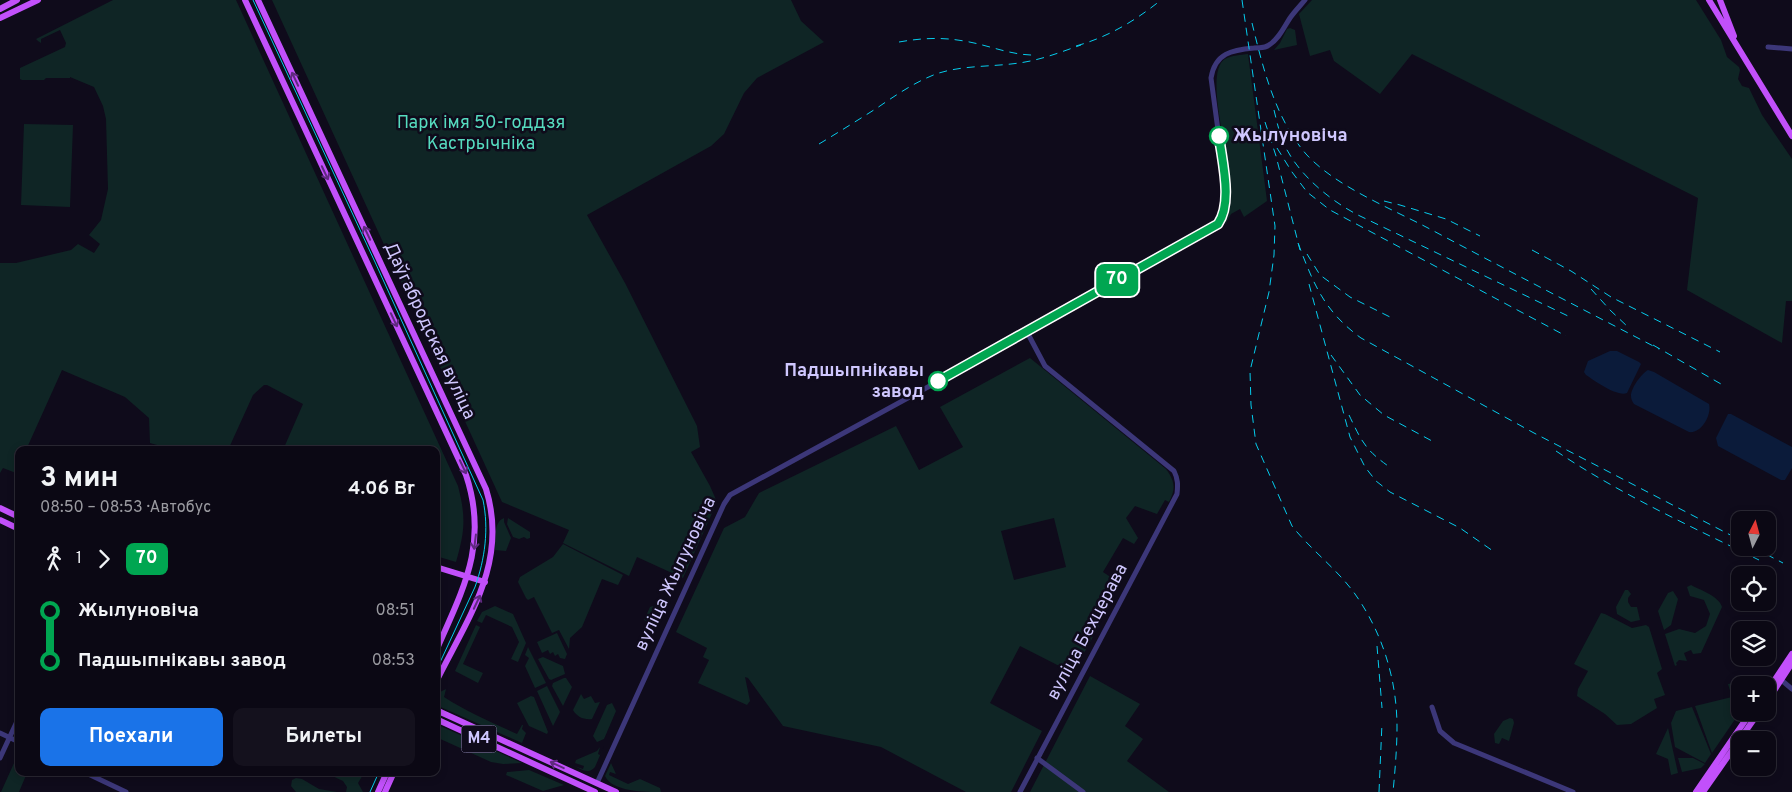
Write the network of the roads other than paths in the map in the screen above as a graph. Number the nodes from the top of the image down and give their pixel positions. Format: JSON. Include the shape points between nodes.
{"nodes":[{"id":1,"x":18,"y":0,"type":"edge"},
{"id":2,"x":38,"y":0,"type":"edge"},
{"id":3,"x":246,"y":0,"type":"edge"},
{"id":4,"x":258,"y":0,"type":"edge"},
{"id":5,"x":1305,"y":0,"type":"edge"},
{"id":6,"x":1709,"y":0,"type":"edge"},
{"id":7,"x":1720,"y":0,"type":"edge"},
{"id":8,"x":0,"y":9,"type":"edge"},
{"id":9,"x":0,"y":18,"type":"edge"},
{"id":10,"x":1768,"y":47,"type":"dead end"},
{"id":11,"x":1739,"y":48,"type":"junction"},
{"id":12,"x":1792,"y":49,"type":"edge"},
{"id":13,"x":1792,"y":136,"type":"edge"},
{"id":14,"x":1027,"y":332,"type":"junction"},
{"id":15,"x":0,"y":508,"type":"edge"},
{"id":16,"x":15,"y":515,"type":"edge"},
{"id":17,"x":0,"y":520,"type":"edge"},
{"id":18,"x":15,"y":527,"type":"edge"},
{"id":19,"x":440,"y":568,"type":"edge"},
{"id":20,"x":467,"y":577,"type":"junction"},
{"id":21,"x":485,"y":582,"type":"junction"},
{"id":22,"x":440,"y":642,"type":"edge"},
{"id":23,"x":1792,"y":654,"type":"edge"},
{"id":24,"x":1792,"y":663,"type":"edge"},
{"id":25,"x":440,"y":674,"type":"edge"},
{"id":26,"x":1779,"y":678,"type":"junction"},
{"id":27,"x":1776,"y":681,"type":"edge"},
{"id":28,"x":1776,"y":684,"type":"edge"},
{"id":29,"x":1792,"y":689,"type":"edge"},
{"id":30,"x":1432,"y":707,"type":"dead end"},
{"id":31,"x":440,"y":712,"type":"edge"},
{"id":32,"x":1746,"y":721,"type":"edge"},
{"id":33,"x":1752,"y":721,"type":"edge"},
{"id":34,"x":440,"y":722,"type":"edge"},
{"id":35,"x":15,"y":726,"type":"edge"},
{"id":36,"x":0,"y":733,"type":"edge"},
{"id":37,"x":10,"y":737,"type":"junction"},
{"id":38,"x":15,"y":740,"type":"edge"},
{"id":39,"x":0,"y":758,"type":"edge"},
{"id":40,"x":1037,"y":758,"type":"junction"},
{"id":41,"x":92,"y":776,"type":"edge"},
{"id":42,"x":385,"y":776,"type":"edge"},
{"id":43,"x":392,"y":776,"type":"edge"},
{"id":44,"x":597,"y":783,"type":"junction"},
{"id":45,"x":126,"y":792,"type":"edge"},
{"id":46,"x":378,"y":792,"type":"edge"},
{"id":47,"x":385,"y":792,"type":"edge"},
{"id":48,"x":593,"y":792,"type":"edge"},
{"id":49,"x":616,"y":792,"type":"edge"},
{"id":50,"x":1020,"y":792,"type":"edge"},
{"id":51,"x":1083,"y":792,"type":"edge"},
{"id":52,"x":1573,"y":792,"type":"edge"},
{"id":53,"x":1696,"y":792,"type":"edge"},
{"id":54,"x":1704,"y":792,"type":"edge"}],
"edges":[{"from":1,"to":8,"type":"main road"},
{"from":2,"to":9,"type":"main road"},
{"from":3,"to":20,"type":"main road","name":"Даўгабродская вуліца","one_way":true,"via":[[466,475],[476,522]]},
{"from":21,"to":4,"type":"main road","name":"Даўгабродская вуліца","one_way":true,"via":[[492,528],[486,489]]},
{"from":5,"to":14,"type":"street","name":"вуліца Жылуновіча","via":[[1269,46],[1231,52],[1214,66],[1212,78],[1226,190],[1225,210],[1218,224]]},
{"from":6,"to":11,"type":"main road"},
{"from":7,"to":11,"type":"main road"},
{"from":10,"to":12,"type":"street"},
{"from":11,"to":13,"type":"main road"},
{"from":14,"to":40,"type":"street","name":"вуліца Бехцерава","via":[[1045,366],[1174,471],[1178,478],[1177,494]]},
{"from":14,"to":44,"type":"street","name":"вуліца Жылуновіча","via":[[730,495]]},
{"from":15,"to":16,"type":"main road"},
{"from":17,"to":18,"type":"main road"},
{"from":19,"to":20,"type":"main road"},
{"from":20,"to":21,"type":"main road"},
{"from":20,"to":22,"type":"main road","name":"Даўгабродская вуліца"},
{"from":25,"to":21,"type":"main road","name":"Даўгабродская вуліца","one_way":true},
{"from":23,"to":26,"type":"main road"},
{"from":24,"to":26,"type":"main road"},
{"from":26,"to":27,"type":"main road"},
{"from":26,"to":28,"type":"main road"},
{"from":26,"to":29,"type":"street"},
{"from":30,"to":52,"type":"street","via":[[1440,731],[1454,743]]},
{"from":44,"to":31,"type":"main road","number":"М4","one_way":true},
{"from":32,"to":53,"type":"main road"},
{"from":33,"to":54,"type":"main road"},
{"from":34,"to":48,"type":"main road","number":"М4"},
{"from":35,"to":37,"type":"street"},
{"from":36,"to":37,"type":"street"},
{"from":37,"to":38,"type":"street"},
{"from":37,"to":39,"type":"street"},
{"from":40,"to":50,"type":"street","name":"вуліца Бехцерава"},
{"from":40,"to":51,"type":"street"},
{"from":41,"to":45,"type":"street"},
{"from":42,"to":46,"type":"main road"},
{"from":43,"to":47,"type":"main road"},
{"from":44,"to":48,"type":"main road","name":"вуліца Жылуновіча"},
{"from":44,"to":49,"type":"main road","number":"М4"}]}
